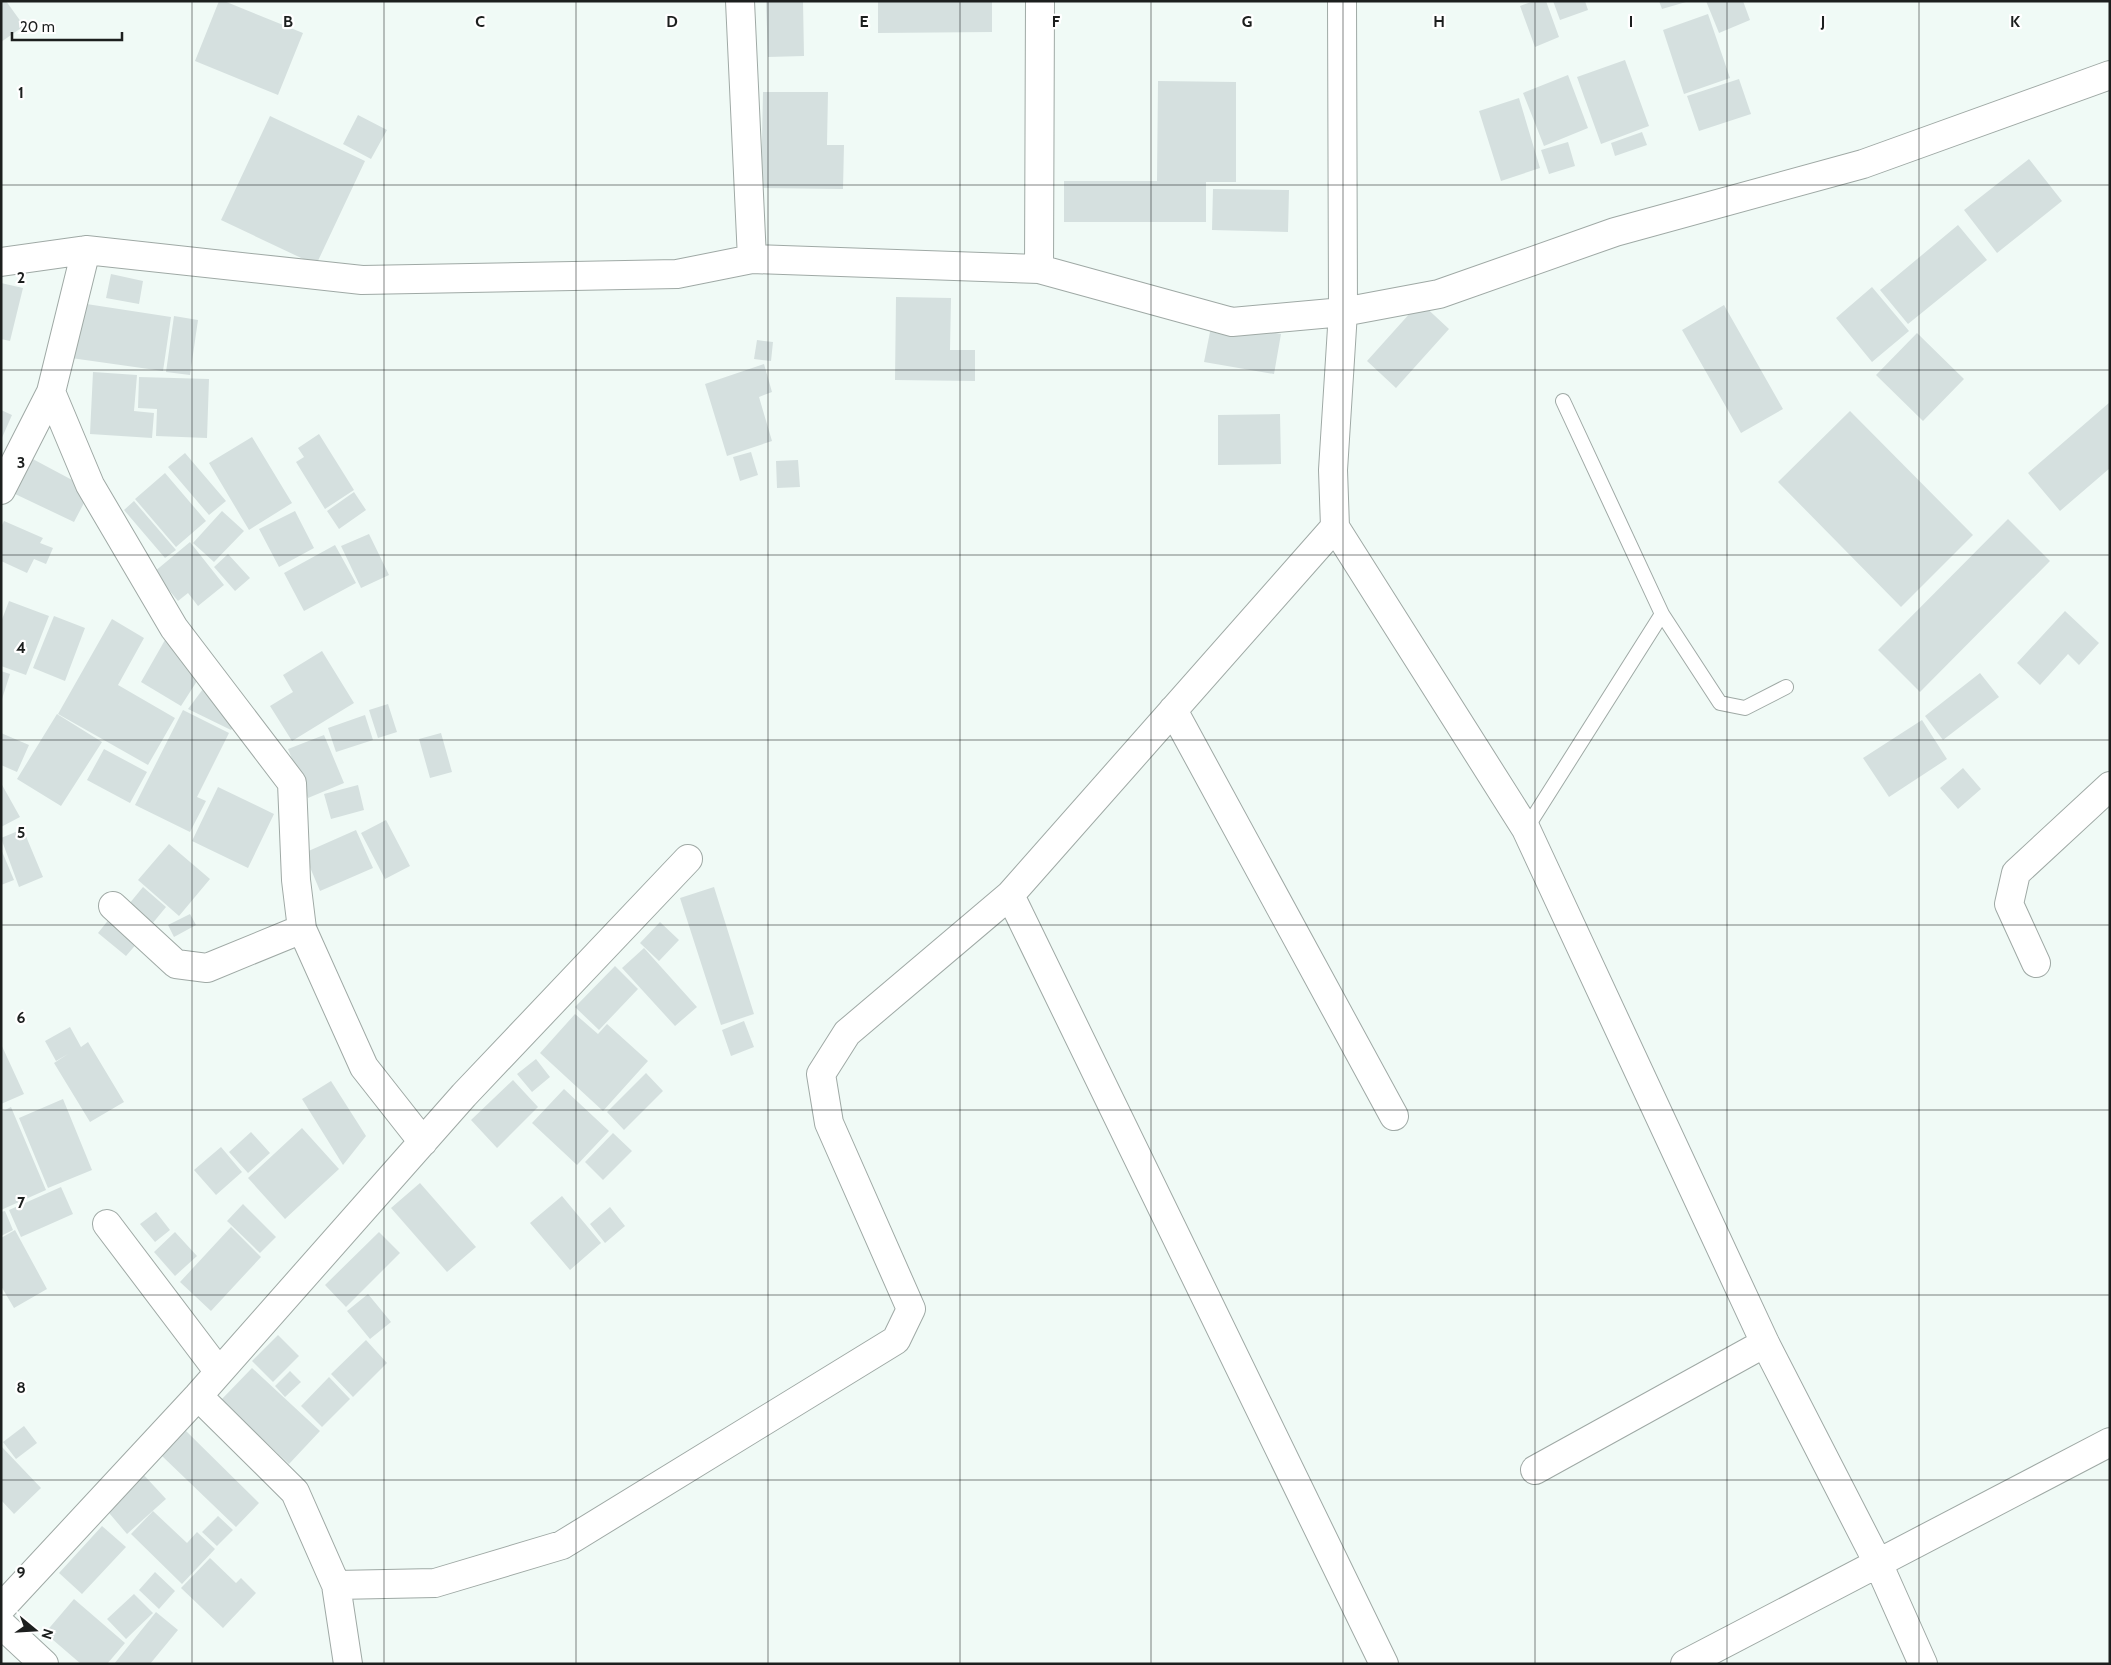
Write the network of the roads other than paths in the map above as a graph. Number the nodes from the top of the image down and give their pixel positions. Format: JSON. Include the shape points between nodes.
{"nodes":[{"id":1,"x":740,"y":1,"type":"edge"},
{"id":2,"x":1040,"y":1,"type":"edge"},
{"id":3,"x":1342,"y":1,"type":"edge"},
{"id":4,"x":2110,"y":75,"type":"edge"},
{"id":5,"x":86,"y":250,"type":"junction"},
{"id":6,"x":752,"y":259,"type":"junction"},
{"id":7,"x":1,"y":262,"type":"edge"},
{"id":8,"x":1039,"y":269,"type":"junction"},
{"id":9,"x":1343,"y":312,"type":"junction"},
{"id":10,"x":51,"y":392,"type":"junction"},
{"id":11,"x":1563,"y":401,"type":"dead end"},
{"id":12,"x":1,"y":490,"type":"edge"},
{"id":13,"x":1335,"y":528,"type":"junction"},
{"id":14,"x":1662,"y":614,"type":"junction"},
{"id":15,"x":1786,"y":688,"type":"dead end"},
{"id":16,"x":1173,"y":710,"type":"junction"},
{"id":17,"x":2110,"y":786,"type":"edge"},
{"id":18,"x":1526,"y":828,"type":"junction"},
{"id":19,"x":688,"y":859,"type":"dead end"},
{"id":20,"x":1010,"y":895,"type":"junction"},
{"id":21,"x":113,"y":906,"type":"dead end"},
{"id":22,"x":302,"y":929,"type":"junction"},
{"id":23,"x":2036,"y":963,"type":"dead end"},
{"id":24,"x":1394,"y":1116,"type":"dead end"},
{"id":25,"x":423,"y":1142,"type":"junction"},
{"id":26,"x":107,"y":1224,"type":"dead end"},
{"id":27,"x":1765,"y":1343,"type":"junction"},
{"id":28,"x":219,"y":1372,"type":"junction"},
{"id":29,"x":198,"y":1396,"type":"junction"},
{"id":30,"x":2110,"y":1442,"type":"edge"},
{"id":31,"x":1535,"y":1470,"type":"dead end"},
{"id":32,"x":1878,"y":1562,"type":"junction"},
{"id":33,"x":336,"y":1585,"type":"junction"},
{"id":34,"x":1,"y":1608,"type":"edge"},
{"id":35,"x":1,"y":1624,"type":"edge"},
{"id":36,"x":44,"y":1664,"type":"edge"},
{"id":37,"x":348,"y":1664,"type":"edge"},
{"id":38,"x":1384,"y":1664,"type":"edge"},
{"id":39,"x":1685,"y":1664,"type":"edge"},
{"id":40,"x":1923,"y":1664,"type":"edge"}],
"edges":[{"from":1,"to":6,"type":"street"},
{"from":2,"to":8,"type":"street"},
{"from":3,"to":9,"type":"street"},
{"from":4,"to":9,"type":"street","via":[[1863,164],[1615,232],[1439,294]]},
{"from":5,"to":6,"type":"street","via":[[362,280],[677,274]]},
{"from":5,"to":7,"type":"street"},
{"from":5,"to":10,"type":"street"},
{"from":6,"to":8,"type":"street"},
{"from":8,"to":9,"type":"street","via":[[1232,322]]},
{"from":9,"to":13,"type":"street","via":[[1333,470]]},
{"from":10,"to":12,"type":"street"},
{"from":10,"to":22,"type":"street","via":[[90,485],[174,628],[292,783],[296,880]]},
{"from":11,"to":14,"type":"lane"},
{"from":13,"to":16,"type":"street"},
{"from":13,"to":18,"type":"street"},
{"from":14,"to":15,"type":"lane","via":[[1720,703],[1744,708]]},
{"from":14,"to":18,"type":"lane"},
{"from":16,"to":20,"type":"street"},
{"from":16,"to":24,"type":"street"},
{"from":17,"to":23,"type":"street","via":[[2016,873],[2009,904]]},
{"from":18,"to":27,"type":"street"},
{"from":19,"to":25,"type":"street"},
{"from":20,"to":33,"type":"street","via":[[847,1033],[821,1074],[830,1123],[911,1309],[896,1340],[562,1545],[435,1583]]},
{"from":20,"to":38,"type":"street"},
{"from":21,"to":22,"type":"street","via":[[176,964],[206,968]]},
{"from":22,"to":25,"type":"street","via":[[364,1068]]},
{"from":25,"to":28,"type":"street"},
{"from":26,"to":28,"type":"street"},
{"from":27,"to":31,"type":"street"},
{"from":27,"to":32,"type":"street"},
{"from":28,"to":29,"type":"street"},
{"from":29,"to":33,"type":"street","via":[[295,1492]]},
{"from":29,"to":34,"type":"street"},
{"from":30,"to":32,"type":"street"},
{"from":32,"to":39,"type":"street"},
{"from":32,"to":40,"type":"street"},
{"from":33,"to":37,"type":"street"},
{"from":35,"to":36,"type":"street"}]}
